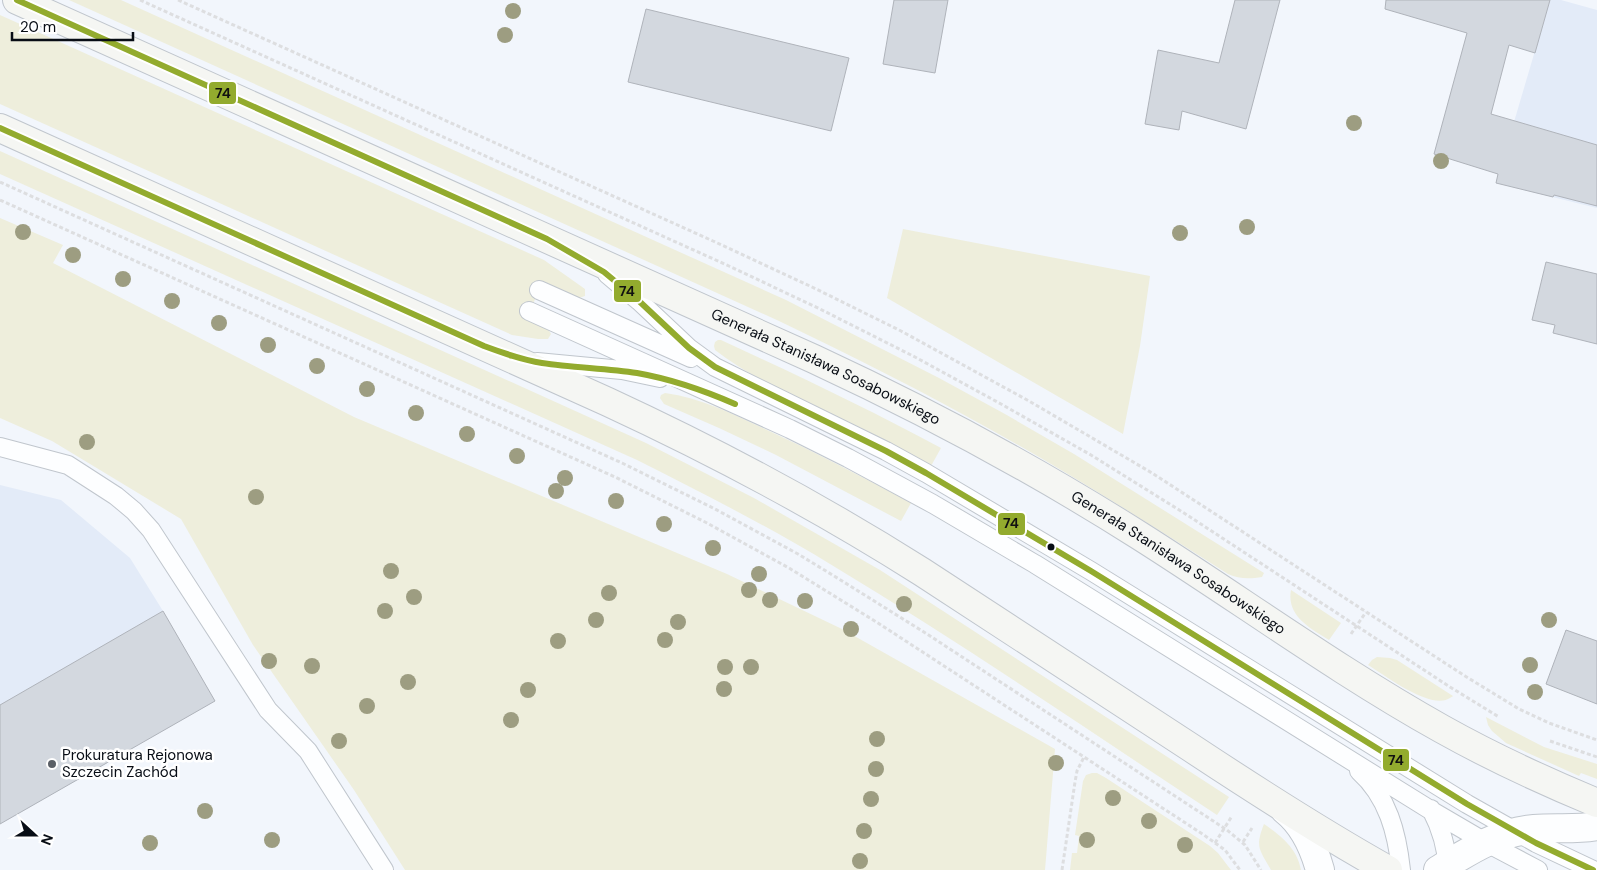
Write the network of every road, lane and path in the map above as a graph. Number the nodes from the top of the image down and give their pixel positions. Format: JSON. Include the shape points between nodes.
{"nodes":[{"id":1,"x":17,"y":0,"type":"edge"},
{"id":2,"x":178,"y":0,"type":"edge"},
{"id":3,"x":0,"y":128,"type":"edge"},
{"id":4,"x":0,"y":182,"type":"edge"},
{"id":5,"x":0,"y":200,"type":"edge"},
{"id":6,"x":547,"y":239,"type":"junction"},
{"id":7,"x":539,"y":290,"type":"dead end"},
{"id":8,"x":530,"y":311,"type":"dead end"},
{"id":9,"x":484,"y":346,"type":"junction"},
{"id":10,"x":753,"y":386,"type":"junction"},
{"id":11,"x":731,"y":402,"type":"junction"},
{"id":12,"x":0,"y":447,"type":"edge"},
{"id":13,"x":1366,"y":612,"type":"junction"},
{"id":14,"x":1349,"y":638,"type":"dead end"},
{"id":15,"x":1319,"y":740,"type":"junction"},
{"id":16,"x":1597,"y":740,"type":"edge"},
{"id":17,"x":1370,"y":744,"type":"junction"},
{"id":18,"x":1084,"y":757,"type":"junction"},
{"id":19,"x":1597,"y":803,"type":"edge"},
{"id":20,"x":1280,"y":806,"type":"junction"},
{"id":21,"x":1432,"y":811,"type":"junction"},
{"id":22,"x":1234,"y":813,"type":"dead end"},
{"id":23,"x":1597,"y":826,"type":"edge"},
{"id":24,"x":1224,"y":829,"type":"junction"},
{"id":25,"x":1516,"y":832,"type":"junction"},
{"id":26,"x":1215,"y":842,"type":"junction"},
{"id":27,"x":1485,"y":842,"type":"junction"},
{"id":28,"x":1445,"y":868,"type":"edge"},
{"id":29,"x":384,"y":870,"type":"edge"},
{"id":30,"x":1062,"y":870,"type":"edge"},
{"id":31,"x":1240,"y":870,"type":"edge"},
{"id":32,"x":1261,"y":870,"type":"edge"},
{"id":33,"x":1320,"y":870,"type":"edge"},
{"id":34,"x":1388,"y":870,"type":"edge"},
{"id":35,"x":1401,"y":870,"type":"edge"},
{"id":36,"x":1538,"y":870,"type":"edge"},
{"id":37,"x":1593,"y":870,"type":"edge"}],
"edges":[{"from":1,"to":6,"type":"main road","name":"Generała Stanisława Sosabowskiego"},
{"from":2,"to":13,"type":"path","via":[[713,241],[901,331],[1130,460]]},
{"from":3,"to":9,"type":"main road"},
{"from":4,"to":24,"type":"path","via":[[614,459],[715,509],[798,554],[888,609]]},
{"from":5,"to":18,"type":"path","via":[[615,477],[690,514],[829,592]]},
{"from":6,"to":10,"type":"lane","via":[[604,272],[703,359]]},
{"from":6,"to":19,"type":"main road","name":"Generała Stanisława Sosabowskiego","via":[[831,367],[951,426],[1139,536],[1418,715],[1502,760]]},
{"from":7,"to":10,"type":"lane"},
{"from":8,"to":11,"type":"lane"},
{"from":9,"to":11,"type":"lane","via":[[543,363],[643,374]]},
{"from":9,"to":20,"type":"main road","via":[[698,445],[833,518],[922,572]]},
{"from":10,"to":17,"type":"lane","via":[[886,451],[995,513]]},
{"from":11,"to":15,"type":"lane","via":[[848,458],[964,522]]},
{"from":12,"to":29,"type":"lane","via":[[68,465],[134,511],[151,530],[268,710],[308,751]]},
{"from":13,"to":14,"type":"path"},
{"from":13,"to":16,"type":"path","via":[[1519,709]]},
{"from":15,"to":21,"type":"lane"},
{"from":15,"to":35,"type":"lane","via":[[1363,775],[1384,803],[1396,833]]},
{"from":17,"to":21,"type":"lane","via":[[1415,783]]},
{"from":17,"to":25,"type":"lane"},
{"from":18,"to":26,"type":"path"},
{"from":18,"to":30,"type":"path","via":[[1075,782]]},
{"from":20,"to":33,"type":"street","via":[[1304,831]]},
{"from":20,"to":34,"type":"main road"},
{"from":21,"to":27,"type":"lane"},
{"from":21,"to":28,"type":"lane","via":[[1445,844]]},
{"from":22,"to":24,"type":"path"},
{"from":23,"to":25,"type":"street"},
{"from":24,"to":26,"type":"path"},
{"from":24,"to":32,"type":"path","via":[[1245,845]]},
{"from":25,"to":27,"type":"street"},
{"from":25,"to":37,"type":"lane"},
{"from":26,"to":31,"type":"path","via":[[1230,855]]},
{"from":27,"to":28,"type":"street"},
{"from":27,"to":36,"type":"lane"}]}
